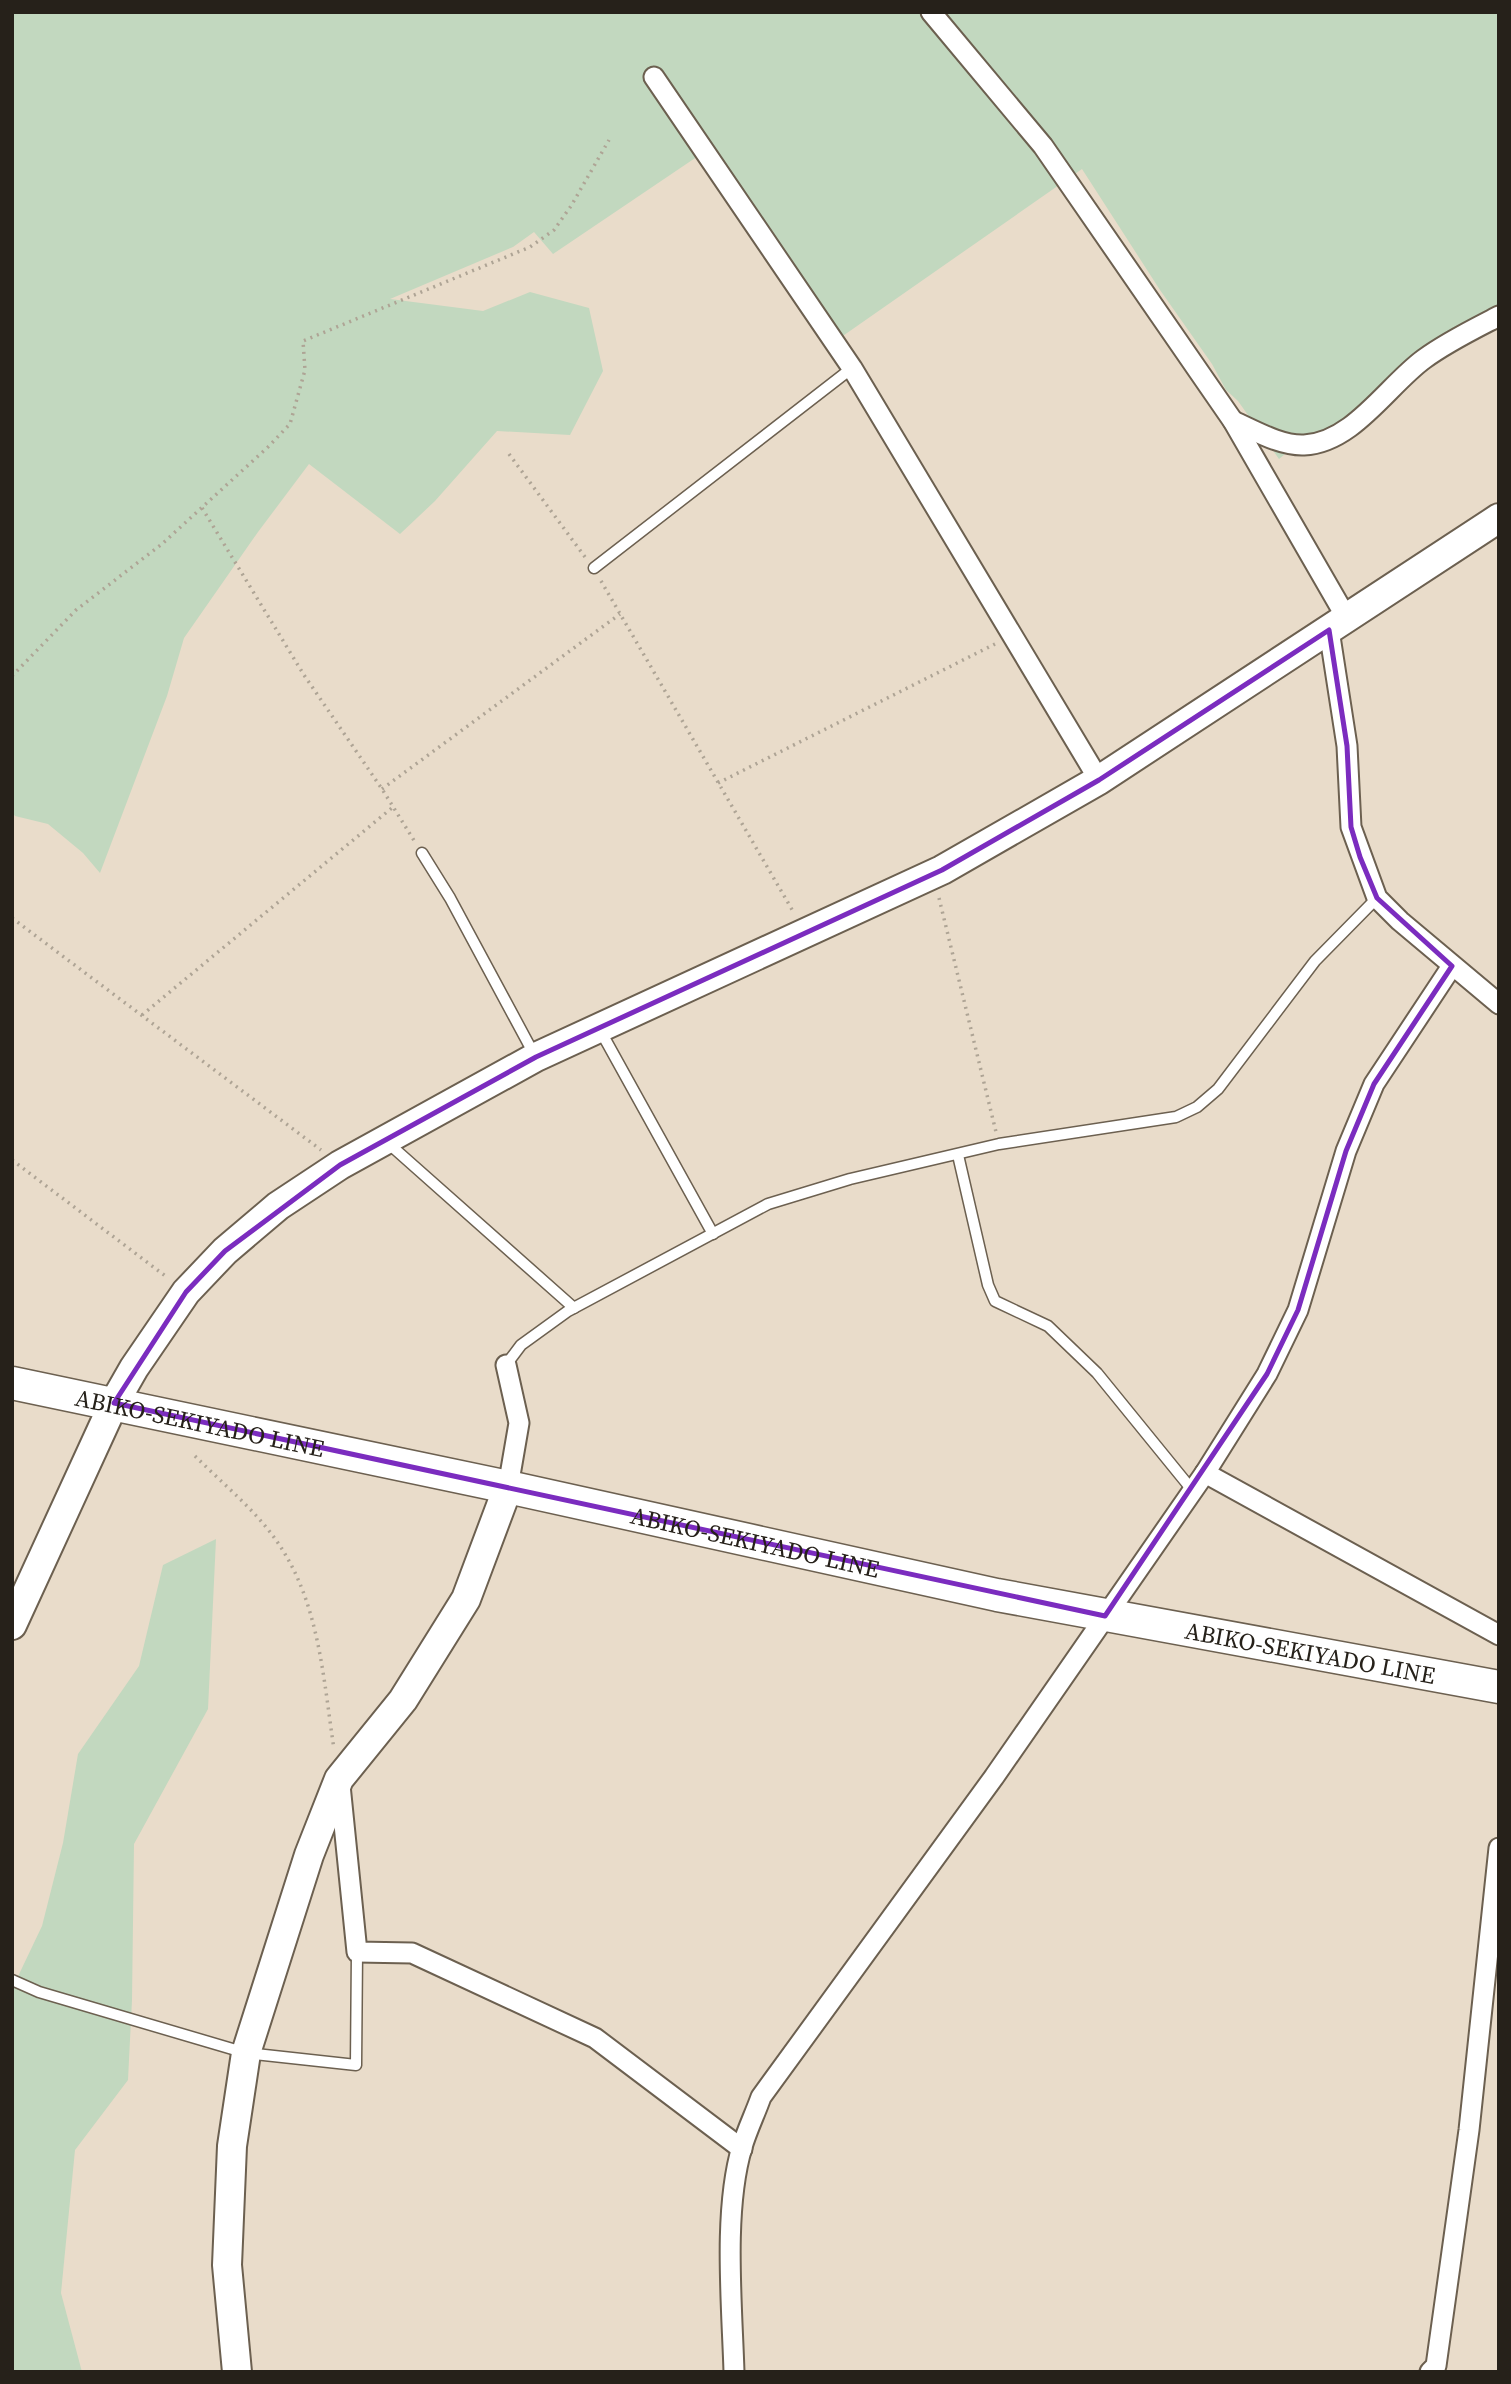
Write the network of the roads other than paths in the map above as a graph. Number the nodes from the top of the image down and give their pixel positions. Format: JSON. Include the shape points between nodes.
{"nodes":[{"id":1,"x":931,"y":12,"type":"edge"},
{"id":2,"x":654,"y":77,"type":"dead end"},
{"id":3,"x":1499,"y":316,"type":"edge"},
{"id":4,"x":852,"y":368,"type":"junction"},
{"id":5,"x":1233,"y":421,"type":"junction"},
{"id":6,"x":1499,"y":518,"type":"edge"},
{"id":7,"x":594,"y":568,"type":"road end"},
{"id":8,"x":1337,"y":624,"type":"junction"},
{"id":9,"x":1099,"y":780,"type":"junction"},
{"id":10,"x":422,"y":853,"type":"road end"},
{"id":11,"x":1377,"y":898,"type":"junction"},
{"id":12,"x":1452,"y":966,"type":"junction"},
{"id":13,"x":1499,"y":1004,"type":"edge"},
{"id":14,"x":599,"y":1028,"type":"junction"},
{"id":15,"x":536,"y":1057,"type":"junction"},
{"id":16,"x":385,"y":1140,"type":"junction"},
{"id":17,"x":958,"y":1155,"type":"junction"},
{"id":18,"x":713,"y":1234,"type":"junction"},
{"id":19,"x":574,"y":1308,"type":"junction"},
{"id":20,"x":506,"y":1365,"type":"joint"},
{"id":21,"x":12,"y":1382,"type":"edge"},
{"id":22,"x":114,"y":1403,"type":"junction"},
{"id":23,"x":1205,"y":1473,"type":"junction"},
{"id":24,"x":509,"y":1487,"type":"junction"},
{"id":25,"x":1193,"y":1491,"type":"junction"},
{"id":26,"x":1105,"y":1616,"type":"junction"},
{"id":27,"x":12,"y":1625,"type":"edge"},
{"id":28,"x":1499,"y":1635,"type":"edge"},
{"id":29,"x":1499,"y":1687,"type":"edge"},
{"id":30,"x":339,"y":1779,"type":"junction"},
{"id":31,"x":1499,"y":1848,"type":"edge"},
{"id":32,"x":357,"y":1952,"type":"junction"},
{"id":33,"x":12,"y":1980,"type":"edge"},
{"id":34,"x":246,"y":2053,"type":"junction"},
{"id":35,"x":742,"y":2149,"type":"junction"},
{"id":36,"x":1437,"y":2370,"type":"edge"},
{"id":37,"x":237,"y":2372,"type":"edge"},
{"id":38,"x":734,"y":2372,"type":"edge"}],
"edges":[{"from":1,"to":5,"type":"street","via":[[1043,146]]},
{"from":2,"to":4,"type":"street"},
{"from":3,"to":5,"type":"street","via":[[1422,360],[1353,425],[1332,437],[1305,445],[1287,443]]},
{"from":4,"to":7,"type":"lane"},
{"from":4,"to":9,"type":"street"},
{"from":5,"to":8,"type":"street"},
{"from":6,"to":8,"type":"street"},
{"from":8,"to":9,"type":"street"},
{"from":8,"to":11,"type":"street","via":[[1351,827]]},
{"from":9,"to":14,"type":"street","via":[[933,874]]},
{"from":10,"to":15,"type":"lane"},
{"from":11,"to":12,"type":"street"},
{"from":11,"to":17,"type":"lane","via":[[1315,961],[1218,1090],[1198,1107],[1175,1117],[999,1144]]},
{"from":12,"to":13,"type":"street"},
{"from":12,"to":23,"type":"street","via":[[1374,1084],[1346,1151],[1298,1310],[1267,1374]]},
{"from":14,"to":15,"type":"street"},
{"from":14,"to":18,"type":"lane"},
{"from":15,"to":16,"type":"street"},
{"from":16,"to":19,"type":"lane"},
{"from":16,"to":22,"type":"street","via":[[278,1206],[225,1251],[186,1292]]},
{"from":17,"to":18,"type":"lane","via":[[850,1179],[768,1204]]},
{"from":17,"to":25,"type":"lane","via":[[995,1301],[1048,1326],[1097,1373]]},
{"from":18,"to":19,"type":"lane"},
{"from":19,"to":20,"type":"lane","via":[[521,1345]]},
{"from":20,"to":24,"type":"street","via":[[519,1423]]},
{"from":21,"to":22,"type":"main road","name":"ABIKO-SEKIYADO LINE"},
{"from":22,"to":24,"type":"main road","name":"ABIKO-SEKIYADO LINE"},
{"from":22,"to":27,"type":"street"},
{"from":23,"to":25,"type":"street"},
{"from":23,"to":28,"type":"street"},
{"from":24,"to":26,"type":"main road","name":"ABIKO-SEKIYADO LINE"},
{"from":24,"to":30,"type":"street","via":[[466,1599],[403,1700]]},
{"from":25,"to":26,"type":"street"},
{"from":26,"to":29,"type":"main road","name":"ABIKO-SEKIYADO LINE"},
{"from":26,"to":35,"type":"street","via":[[761,2097]]},
{"from":30,"to":32,"type":"street"},
{"from":30,"to":34,"type":"street","via":[[309,1855]]},
{"from":31,"to":36,"type":"street"},
{"from":32,"to":34,"type":"lane","via":[[356,2065]]},
{"from":32,"to":35,"type":"street","via":[[412,1953],[595,2038]]},
{"from":33,"to":34,"type":"lane"},
{"from":34,"to":37,"type":"street","via":[[232,2146],[227,2265]]},
{"from":35,"to":38,"type":"street","via":[[734,2197],[731,2267]]}]}
